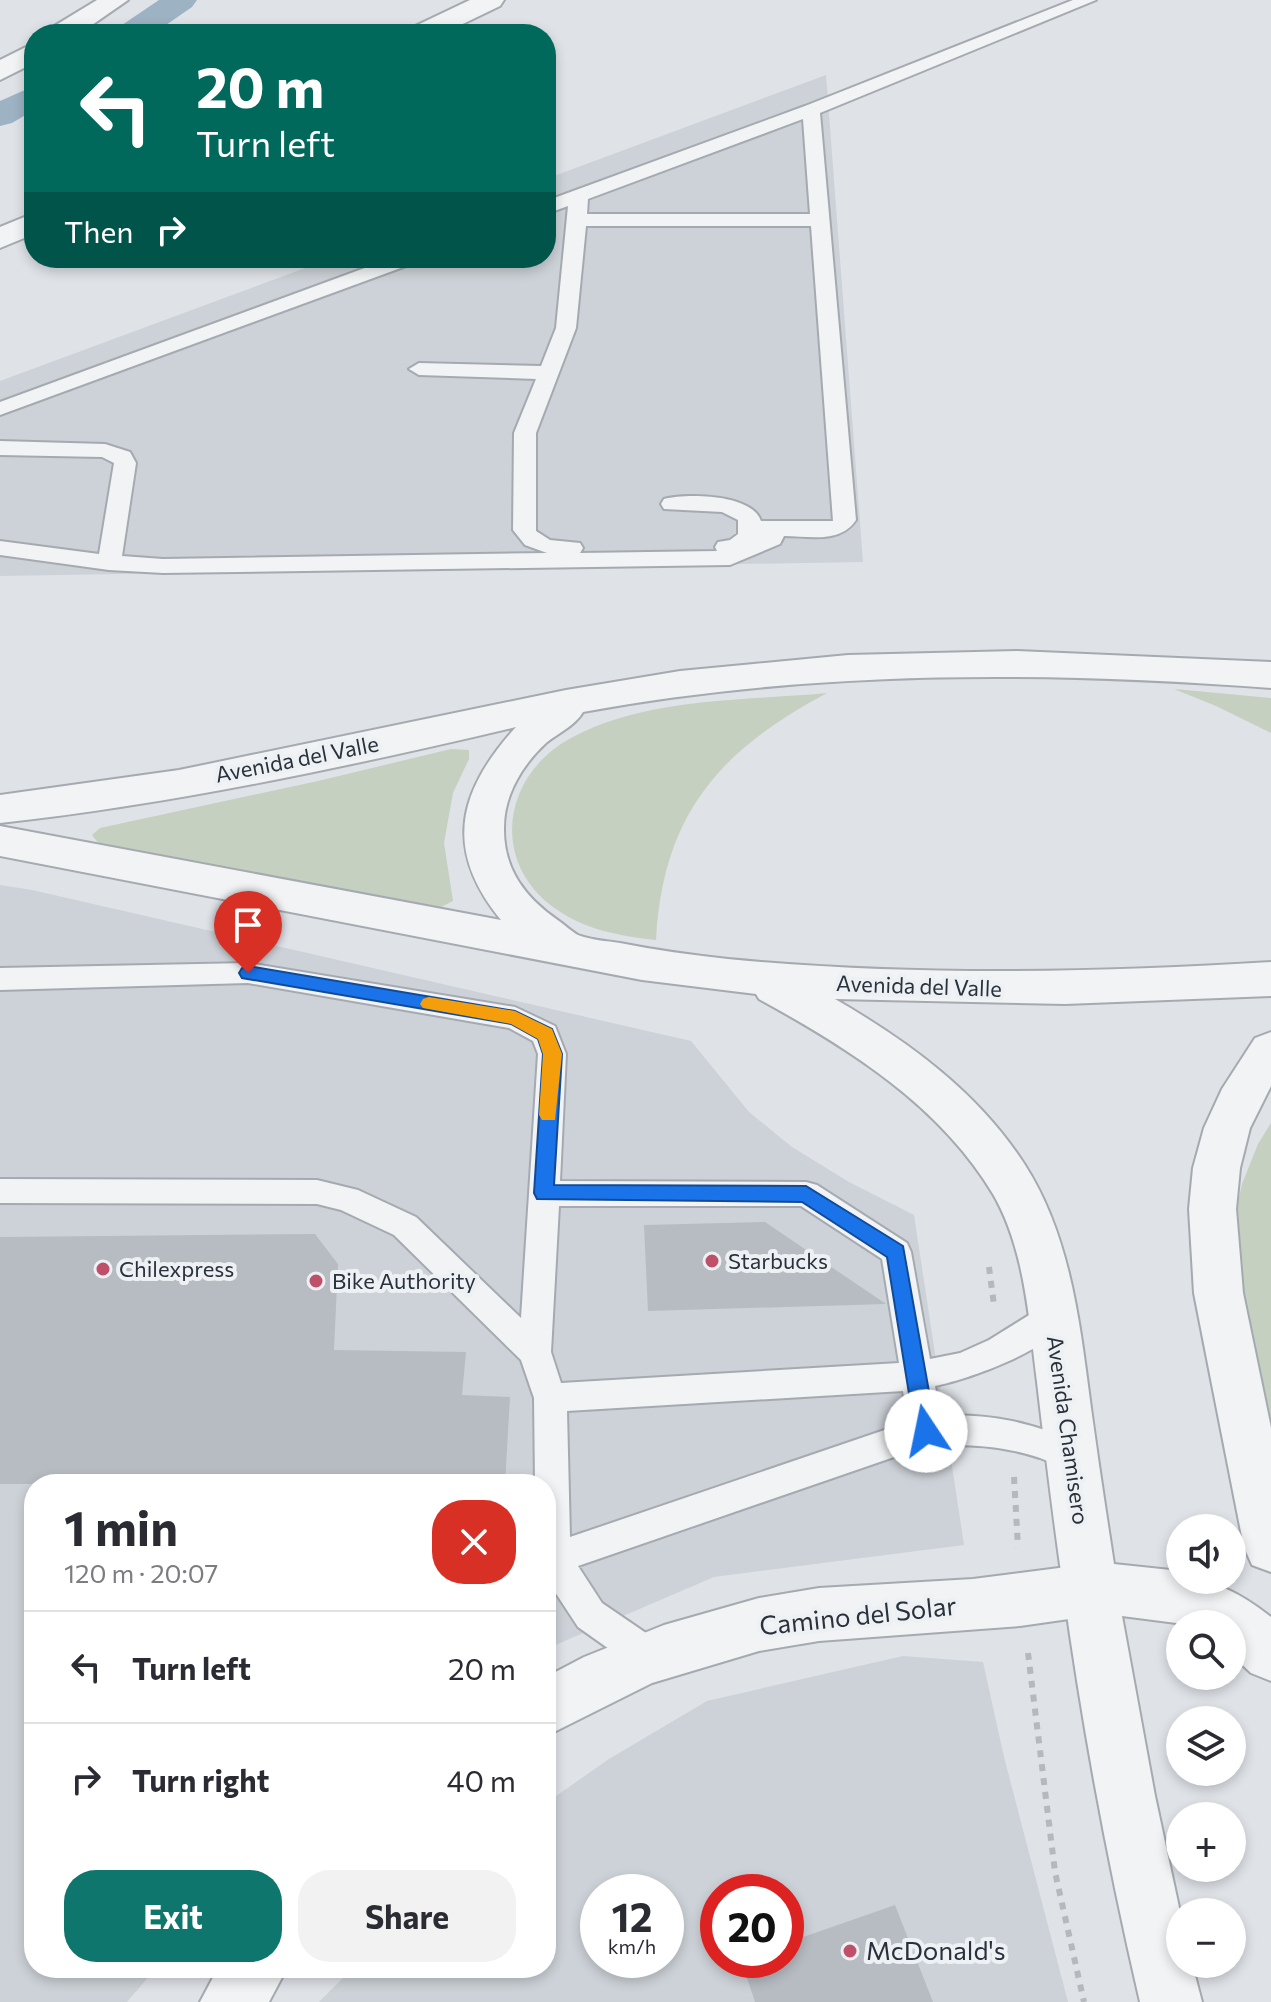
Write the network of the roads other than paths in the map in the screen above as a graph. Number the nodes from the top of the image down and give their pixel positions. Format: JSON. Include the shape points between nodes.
{"nodes":[{"id":1,"x":115,"y":0,"type":"edge"},
{"id":2,"x":491,"y":0,"type":"edge"},
{"id":3,"x":1088,"y":0,"type":"edge"},
{"id":4,"x":77,"y":24,"type":"edge"},
{"id":5,"x":442,"y":24,"type":"edge"},
{"id":6,"x":24,"y":57,"type":"edge"},
{"id":7,"x":0,"y":72,"type":"edge"},
{"id":8,"x":811,"y":110,"type":"junction"},
{"id":9,"x":579,"y":196,"type":"junction"},
{"id":10,"x":556,"y":204,"type":"edge"},
{"id":11,"x":576,"y":220,"type":"junction"},
{"id":12,"x":821,"y":220,"type":"junction"},
{"id":13,"x":24,"y":227,"type":"edge"},
{"id":14,"x":0,"y":239,"type":"edge"},
{"id":15,"x":383,"y":268,"type":"edge"},
{"id":16,"x":419,"y":369,"type":"dead end"},
{"id":17,"x":549,"y":373,"type":"junction"},
{"id":18,"x":0,"y":409,"type":"edge"},
{"id":19,"x":0,"y":448,"type":"edge"},
{"id":20,"x":672,"y":504,"type":"dead end"},
{"id":21,"x":762,"y":528,"type":"junction"},
{"id":22,"x":0,"y":548,"type":"edge"},
{"id":23,"x":109,"y":563,"type":"junction"},
{"id":24,"x":1271,"y":675,"type":"edge"},
{"id":25,"x":592,"y":697,"type":"junction"},
{"id":26,"x":0,"y":809,"type":"edge"},
{"id":27,"x":0,"y":841,"type":"edge"},
{"id":28,"x":570,"y":949,"type":"junction"},
{"id":29,"x":0,"y":979,"type":"edge"},
{"id":30,"x":1271,"y":979,"type":"edge"},
{"id":31,"x":762,"y":980,"type":"junction"},
{"id":32,"x":1271,"y":1050,"type":"edge"},
{"id":33,"x":0,"y":1191,"type":"edge"},
{"id":34,"x":544,"y":1193,"type":"junction"},
{"id":35,"x":1053,"y":1317,"type":"junction"},
{"id":36,"x":535,"y":1352,"type":"junction"},
{"id":37,"x":915,"y":1376,"type":"junction"},
{"id":38,"x":550,"y":1398,"type":"junction"},
{"id":39,"x":926,"y":1431,"type":"junction"},
{"id":40,"x":1071,"y":1454,"type":"junction"},
{"id":41,"x":550,"y":1474,"type":"edge"},
{"id":42,"x":1271,"y":1547,"type":"edge"},
{"id":43,"x":556,"y":1566,"type":"edge"},
{"id":44,"x":556,"y":1577,"type":"edge"},
{"id":45,"x":1090,"y":1590,"type":"junction"},
{"id":46,"x":1271,"y":1654,"type":"edge"},
{"id":47,"x":649,"y":1656,"type":"junction"},
{"id":48,"x":556,"y":1702,"type":"edge"},
{"id":49,"x":249,"y":1978,"type":"edge"},
{"id":50,"x":231,"y":2002,"type":"edge"},
{"id":51,"x":1171,"y":2002,"type":"edge"}],
"edges":[{"from":1,"to":4,"type":"street"},
{"from":2,"to":5,"type":"street"},
{"from":3,"to":8,"type":"lane"},
{"from":6,"to":7,"type":"street"},
{"from":8,"to":9,"type":"lane"},
{"from":8,"to":12,"type":"lane"},
{"from":9,"to":10,"type":"lane"},
{"from":9,"to":11,"type":"lane"},
{"from":11,"to":12,"type":"lane"},
{"from":11,"to":17,"type":"lane","via":[[566,328]]},
{"from":12,"to":21,"type":"lane","via":[[845,522],[831,530]]},
{"from":13,"to":14,"type":"street"},
{"from":15,"to":18,"type":"lane"},
{"from":16,"to":17,"type":"lane"},
{"from":17,"to":21,"type":"lane","via":[[525,433],[524,530],[533,541],[553,548],[735,547]]},
{"from":19,"to":23,"type":"lane","via":[[105,451],[122,457]]},
{"from":20,"to":21,"type":"lane","via":[[726,506]]},
{"from":21,"to":23,"type":"lane","via":[[772,539],[730,558]]},
{"from":22,"to":23,"type":"lane"},
{"from":24,"to":25,"type":"street","name":"Avenida del Valle","via":[[1114,665],[920,664],[762,674]]},
{"from":25,"to":26,"type":"street","name":"Avenida del Valle","via":[[210,776]]},
{"from":25,"to":28,"type":"street","name":"Avenida del Valle","via":[[548,719],[513,750],[484,810],[484,853],[499,888],[528,922]]},
{"from":27,"to":28,"type":"street","name":"Avenida del Valle"},
{"from":28,"to":31,"type":"street","name":"Avenida del Valle","via":[[655,968]]},
{"from":29,"to":34,"type":"lane","via":[[248,973],[515,1018],[545,1034],[552,1054]]},
{"from":30,"to":31,"type":"street","name":"Avenida del Valle","via":[[1034,989]]},
{"from":31,"to":35,"type":"street","name":"Avenida Chamisero","via":[[871,1041],[963,1120],[996,1161],[1023,1208]]},
{"from":32,"to":42,"type":"street","via":[[1236,1101],[1224,1135],[1212,1209],[1219,1302]]},
{"from":33,"to":36,"type":"lane","via":[[317,1192],[347,1199],[405,1226]]},
{"from":34,"to":36,"type":"lane"},
{"from":34,"to":37,"type":"lane","via":[[806,1194],[896,1252]]},
{"from":35,"to":37,"type":"lane","via":[[964,1366]]},
{"from":35,"to":40,"type":"street","name":"Avenida Chamisero"},
{"from":36,"to":38,"type":"lane"},
{"from":37,"to":38,"type":"lane"},
{"from":37,"to":39,"type":"lane"},
{"from":38,"to":41,"type":"lane"},
{"from":39,"to":40,"type":"lane","via":[[1010,1433]]},
{"from":39,"to":43,"type":"lane"},
{"from":40,"to":45,"type":"street","name":"Avenida Chamisero"},
{"from":44,"to":47,"type":"lane","via":[[590,1615]]},
{"from":45,"to":46,"type":"street","name":"Camino del Solar","via":[[1157,1592],[1199,1601],[1236,1622]]},
{"from":45,"to":47,"type":"street","name":"Camino del Solar","via":[[1022,1601],[795,1617],[723,1632]]},
{"from":45,"to":51,"type":"street","name":"Avenida Chamisero","via":[[1144,1895]]},
{"from":47,"to":48,"type":"street","name":"Camino del Solar"},
{"from":49,"to":50,"type":"street"}]}
